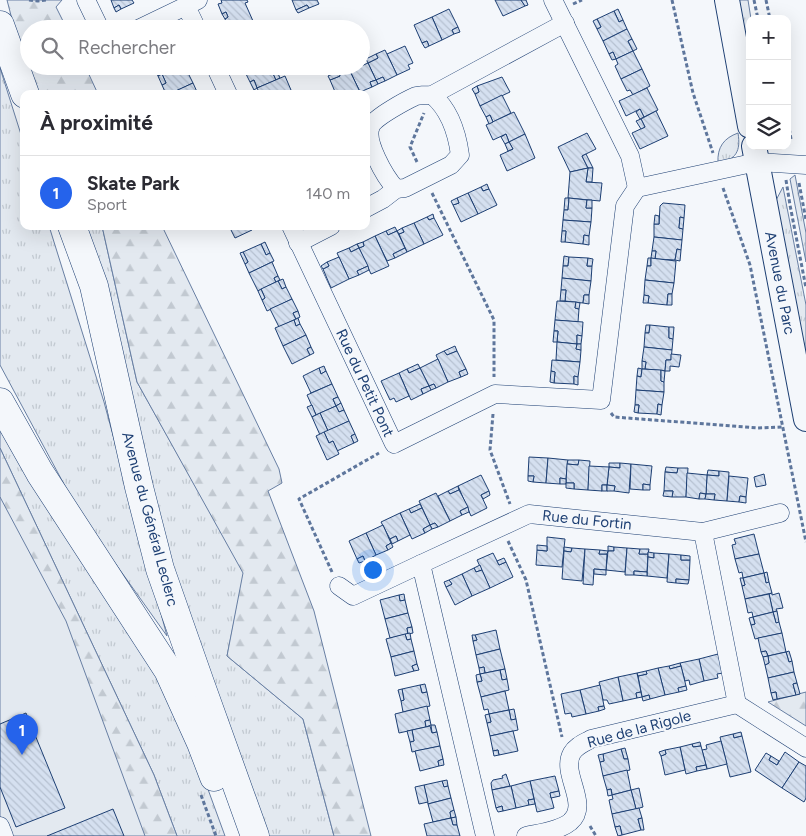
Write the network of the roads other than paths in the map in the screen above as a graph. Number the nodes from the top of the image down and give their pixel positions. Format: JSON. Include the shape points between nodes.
{"nodes":[{"id":1,"x":86,"y":0,"type":"edge"},
{"id":2,"x":553,"y":0,"type":"edge"},
{"id":3,"x":727,"y":0,"type":"edge"},
{"id":4,"x":192,"y":3,"type":"edge"},
{"id":5,"x":96,"y":20,"type":"edge"},
{"id":6,"x":157,"y":20,"type":"edge"},
{"id":7,"x":195,"y":20,"type":"edge"},
{"id":8,"x":565,"y":23,"type":"junction"},
{"id":9,"x":0,"y":25,"type":"edge"},
{"id":10,"x":219,"y":75,"type":"edge"},
{"id":11,"x":24,"y":90,"type":"edge"},
{"id":12,"x":226,"y":90,"type":"edge"},
{"id":13,"x":432,"y":95,"type":"junction"},
{"id":14,"x":746,"y":105,"type":"edge"},
{"id":15,"x":370,"y":133,"type":"edge"},
{"id":16,"x":370,"y":142,"type":"edge"},
{"id":17,"x":755,"y":154,"type":"edge"},
{"id":18,"x":802,"y":172,"type":"edge"},
{"id":19,"x":637,"y":188,"type":"junction"},
{"id":20,"x":396,"y":189,"type":"junction"},
{"id":21,"x":370,"y":206,"type":"edge"},
{"id":22,"x":73,"y":230,"type":"edge"},
{"id":23,"x":293,"y":230,"type":"edge"},
{"id":24,"x":323,"y":230,"type":"edge"},
{"id":25,"x":298,"y":243,"type":"junction"},
{"id":26,"x":0,"y":402,"type":"edge"},
{"id":27,"x":798,"y":422,"type":"edge"},
{"id":28,"x":780,"y":513,"type":"dead end"},
{"id":29,"x":703,"y":532,"type":"junction"},
{"id":30,"x":421,"y":564,"type":"junction"},
{"id":31,"x":338,"y":586,"type":"road end"},
{"id":32,"x":737,"y":704,"type":"junction"},
{"id":33,"x":806,"y":748,"type":"edge"},
{"id":34,"x":0,"y":826,"type":"edge"},
{"id":35,"x":4,"y":836,"type":"edge"},
{"id":36,"x":235,"y":836,"type":"edge"},
{"id":37,"x":255,"y":836,"type":"edge"},
{"id":38,"x":485,"y":836,"type":"edge"},
{"id":39,"x":526,"y":836,"type":"edge"}],
"edges":[{"from":1,"to":5,"type":"street"},
{"from":2,"to":8,"type":"street"},
{"from":3,"to":14,"type":"street"},
{"from":4,"to":6,"type":"street"},
{"from":4,"to":7,"type":"street"},
{"from":8,"to":13,"type":"street"},
{"from":8,"to":19,"type":"street","via":[[630,156]]},
{"from":9,"to":11,"type":"main road"},
{"from":10,"to":12,"type":"street"},
{"from":13,"to":15,"type":"street","via":[[417,96],[378,117]]},
{"from":13,"to":20,"type":"street","via":[[440,102],[458,136],[460,155],[451,165],[425,179]]},
{"from":16,"to":20,"type":"street","via":[[387,179]]},
{"from":17,"to":18,"type":"street"},
{"from":17,"to":19,"type":"street","via":[[718,170]]},
{"from":17,"to":27,"type":"street","name":"Avenue du Parc"},
{"from":19,"to":25,"type":"street","name":"Rue du Petit Pont","via":[[625,206],[602,400],[494,394],[394,444]]},
{"from":20,"to":21,"type":"street"},
{"from":22,"to":37,"type":"main road","name":"Avenue du Général Leclerc","via":[[94,286],[138,487],[160,569]]},
{"from":23,"to":25,"type":"street","name":"Rue du Petit Pont"},
{"from":24,"to":25,"type":"street"},
{"from":26,"to":36,"type":"main road","via":[[40,473],[168,670],[201,743]]},
{"from":28,"to":29,"type":"street","name":"Rue du Fortin"},
{"from":29,"to":30,"type":"street","name":"Rue du Fortin","via":[[529,514]]},
{"from":29,"to":32,"type":"street"},
{"from":30,"to":31,"type":"street","name":"Rue du Fortin","via":[[354,596]]},
{"from":30,"to":38,"type":"street"},
{"from":32,"to":33,"type":"street"},
{"from":32,"to":39,"type":"street","name":"Rue de la Rigole","via":[[581,744],[572,752],[570,761],[578,809],[574,818],[560,827]]},
{"from":34,"to":35,"type":"street"}]}
